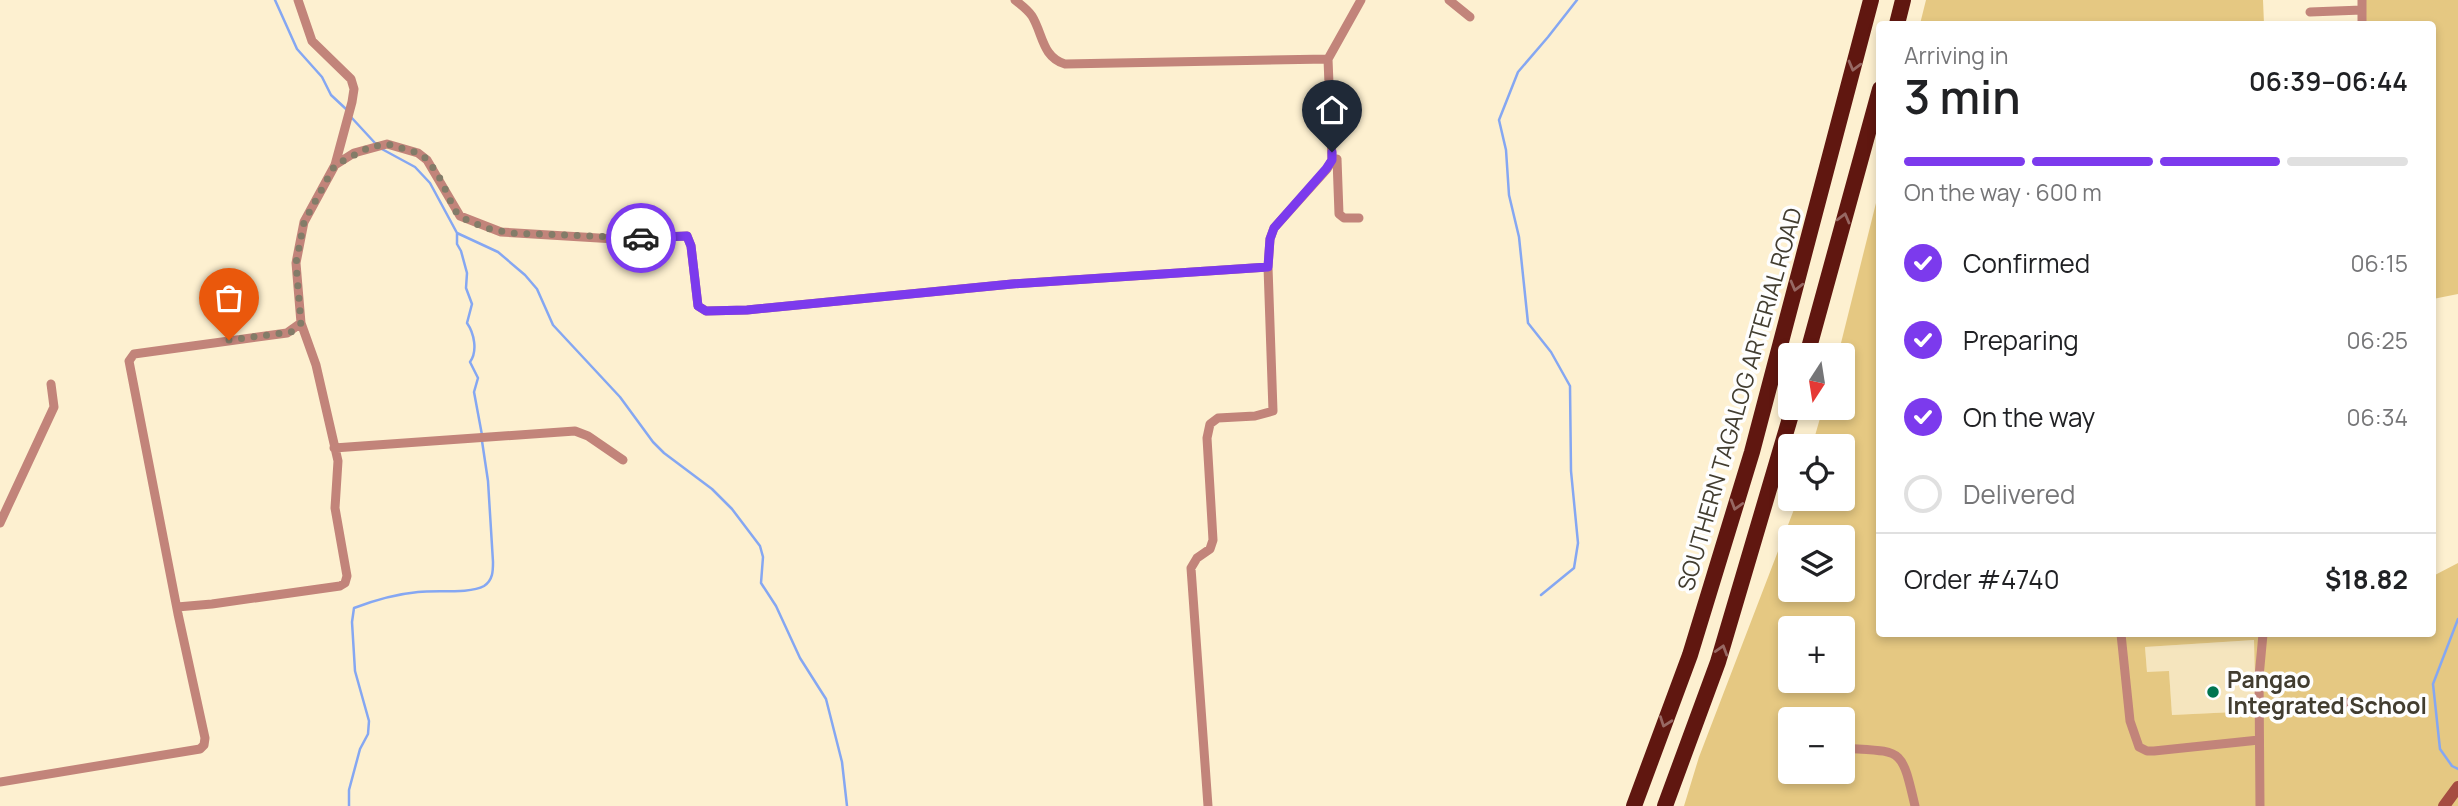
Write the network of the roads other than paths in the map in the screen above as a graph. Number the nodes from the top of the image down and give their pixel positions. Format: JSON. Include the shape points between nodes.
{"nodes":[{"id":1,"x":298,"y":0,"type":"edge"},
{"id":2,"x":1016,"y":0,"type":"edge"},
{"id":3,"x":1361,"y":0,"type":"edge"},
{"id":4,"x":1449,"y":0,"type":"edge"},
{"id":5,"x":1871,"y":0,"type":"edge"},
{"id":6,"x":1903,"y":0,"type":"edge"},
{"id":7,"x":2362,"y":5,"type":"edge"},
{"id":8,"x":2310,"y":12,"type":"dead end"},
{"id":9,"x":1470,"y":17,"type":"dead end"},
{"id":10,"x":1898,"y":21,"type":"edge"},
{"id":11,"x":1328,"y":59,"type":"junction"},
{"id":12,"x":1876,"y":104,"type":"edge"},
{"id":13,"x":1332,"y":160,"type":"junction"},
{"id":14,"x":335,"y":165,"type":"junction"},
{"id":15,"x":1359,"y":218,"type":"dead end"},
{"id":16,"x":1268,"y":267,"type":"junction"},
{"id":17,"x":301,"y":323,"type":"junction"},
{"id":18,"x":1811,"y":343,"type":"edge"},
{"id":19,"x":51,"y":384,"type":"dead end"},
{"id":20,"x":1789,"y":420,"type":"edge"},
{"id":21,"x":334,"y":448,"type":"junction"},
{"id":22,"x":623,"y":460,"type":"dead end"},
{"id":23,"x":0,"y":523,"type":"edge"},
{"id":24,"x":177,"y":607,"type":"junction"},
{"id":25,"x":2121,"y":637,"type":"edge"},
{"id":26,"x":2263,"y":637,"type":"edge"},
{"id":27,"x":2354,"y":702,"type":"dead end"},
{"id":28,"x":2258,"y":711,"type":"junction"},
{"id":29,"x":2259,"y":740,"type":"junction"},
{"id":30,"x":1855,"y":749,"type":"edge"},
{"id":31,"x":0,"y":782,"type":"edge"},
{"id":32,"x":2457,"y":787,"type":"edge"},
{"id":33,"x":1208,"y":806,"type":"edge"},
{"id":34,"x":1634,"y":806,"type":"edge"},
{"id":35,"x":1665,"y":806,"type":"edge"},
{"id":36,"x":1915,"y":806,"type":"edge"},
{"id":37,"x":2260,"y":806,"type":"edge"},
{"id":38,"x":2444,"y":806,"type":"edge"}],
"edges":[{"from":1,"to":14,"type":"street","via":[[313,41],[351,79],[354,89]]},
{"from":2,"to":11,"type":"street","via":[[1032,16],[1049,55],[1065,64]]},
{"from":3,"to":11,"type":"street"},
{"from":4,"to":9,"type":"street"},
{"from":5,"to":34,"type":"highway","name":"SOUTHERN TAGALOG ARTERIAL ROAD","one_way":true,"via":[[1752,452],[1690,655]]},
{"from":6,"to":10,"type":"highway"},
{"from":7,"to":8,"type":"street"},
{"from":11,"to":13,"type":"street"},
{"from":18,"to":12,"type":"highway","one_way":true},
{"from":13,"to":15,"type":"street","via":[[1337,159],[1339,214]]},
{"from":13,"to":16,"type":"street","via":[[1274,228]]},
{"from":14,"to":16,"type":"street","via":[[370,147],[387,144],[418,153],[428,160],[460,216],[494,230],[615,239],[687,236],[698,306],[706,311]]},
{"from":14,"to":17,"type":"street","via":[[303,228],[296,263]]},
{"from":16,"to":33,"type":"street","via":[[1273,411],[1218,418],[1210,424],[1213,540],[1210,550],[1197,558],[1191,569]]},
{"from":17,"to":21,"type":"street","via":[[316,365]]},
{"from":17,"to":24,"type":"street","via":[[291,332],[134,354],[129,361]]},
{"from":19,"to":23,"type":"street","via":[[54,407]]},
{"from":35,"to":20,"type":"highway","one_way":true,"via":[[1718,662]]},
{"from":21,"to":22,"type":"street","via":[[575,431]]},
{"from":21,"to":24,"type":"street","via":[[338,461],[335,508],[345,583]]},
{"from":24,"to":31,"type":"street","via":[[205,738],[200,749]]},
{"from":25,"to":29,"type":"street","via":[[2130,720],[2139,747],[2154,751]]},
{"from":26,"to":28,"type":"street"},
{"from":27,"to":28,"type":"street"},
{"from":28,"to":29,"type":"street"},
{"from":29,"to":37,"type":"street"},
{"from":30,"to":36,"type":"street","via":[[1898,755]]},
{"from":32,"to":38,"type":"main road"}]}
